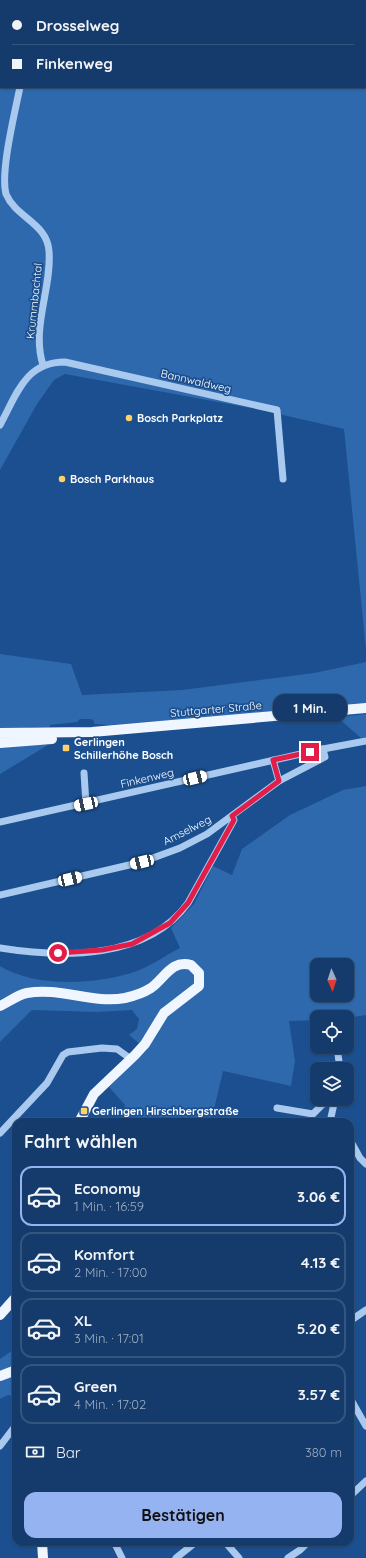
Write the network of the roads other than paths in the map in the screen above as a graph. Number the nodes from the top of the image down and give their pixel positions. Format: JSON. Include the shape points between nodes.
{"nodes":[{"id":1,"x":20,"y":88,"type":"edge"},
{"id":2,"x":43,"y":365,"type":"junction"},
{"id":3,"x":0,"y":425,"type":"edge"},
{"id":4,"x":283,"y":479,"type":"dead end"},
{"id":5,"x":366,"y":708,"type":"edge"},
{"id":6,"x":0,"y":733,"type":"edge"},
{"id":7,"x":15,"y":738,"type":"junction"},
{"id":8,"x":366,"y":741,"type":"edge"},
{"id":9,"x":0,"y":743,"type":"edge"},
{"id":10,"x":322,"y":749,"type":"junction"},
{"id":11,"x":273,"y":760,"type":"junction"},
{"id":12,"x":84,"y":773,"type":"dead end"},
{"id":13,"x":279,"y":781,"type":"junction"},
{"id":14,"x":86,"y":804,"type":"junction"},
{"id":15,"x":232,"y":816,"type":"junction"},
{"id":16,"x":0,"y":822,"type":"edge"},
{"id":17,"x":0,"y":895,"type":"edge"},
{"id":18,"x":0,"y":948,"type":"edge"},
{"id":19,"x":0,"y":1006,"type":"edge"},
{"id":20,"x":133,"y":1057,"type":"junction"},
{"id":21,"x":321,"y":1106,"type":"edge"},
{"id":22,"x":334,"y":1106,"type":"edge"},
{"id":23,"x":277,"y":1108,"type":"dead end"},
{"id":24,"x":14,"y":1118,"type":"edge"},
{"id":25,"x":81,"y":1118,"type":"edge"},
{"id":26,"x":331,"y":1118,"type":"edge"},
{"id":27,"x":12,"y":1120,"type":"edge"},
{"id":28,"x":0,"y":1133,"type":"edge"},
{"id":29,"x":354,"y":1147,"type":"edge"},
{"id":30,"x":366,"y":1164,"type":"edge"},
{"id":31,"x":12,"y":1302,"type":"edge"},
{"id":32,"x":366,"y":1310,"type":"edge"},
{"id":33,"x":0,"y":1315,"type":"edge"},
{"id":34,"x":354,"y":1318,"type":"edge"},
{"id":35,"x":12,"y":1372,"type":"edge"},
{"id":36,"x":0,"y":1376,"type":"edge"},
{"id":37,"x":354,"y":1405,"type":"edge"},
{"id":38,"x":366,"y":1426,"type":"edge"},
{"id":39,"x":12,"y":1430,"type":"edge"},
{"id":40,"x":0,"y":1446,"type":"edge"},
{"id":41,"x":366,"y":1481,"type":"edge"},
{"id":42,"x":354,"y":1492,"type":"edge"},
{"id":43,"x":42,"y":1546,"type":"edge"},
{"id":44,"x":116,"y":1546,"type":"edge"},
{"id":45,"x":191,"y":1546,"type":"edge"},
{"id":46,"x":228,"y":1546,"type":"edge"},
{"id":47,"x":304,"y":1546,"type":"edge"},
{"id":48,"x":43,"y":1558,"type":"edge"},
{"id":49,"x":122,"y":1558,"type":"edge"},
{"id":50,"x":176,"y":1558,"type":"edge"},
{"id":51,"x":239,"y":1558,"type":"edge"},
{"id":52,"x":288,"y":1558,"type":"edge"}],
"edges":[{"from":1,"to":2,"type":"street","name":"Krummbachtal","via":[[6,158],[4,185],[10,200],[43,232],[48,241],[48,283],[40,342]]},
{"from":2,"to":3,"type":"street","via":[[26,379]]},
{"from":2,"to":4,"type":"street","name":"Bannwaldweg","via":[[65,362],[277,410]]},
{"from":5,"to":7,"type":"main road","name":"Stuttgarter Straße"},
{"from":6,"to":7,"type":"main road","name":"Stuttgarter Straße"},
{"from":7,"to":9,"type":"main road","name":"Stuttgarter Straße"},
{"from":8,"to":10,"type":"street"},
{"from":10,"to":11,"type":"street","name":"Finkenweg"},
{"from":10,"to":13,"type":"street","name":"Amselweg","via":[[325,757]]},
{"from":11,"to":13,"type":"street"},
{"from":11,"to":14,"type":"street","name":"Finkenweg"},
{"from":12,"to":14,"type":"street"},
{"from":13,"to":15,"type":"street","name":"Amselweg"},
{"from":14,"to":16,"type":"street","name":"Finkenweg"},
{"from":15,"to":17,"type":"street","name":"Amselweg","via":[[207,834],[180,848],[142,862]]},
{"from":15,"to":18,"type":"street","via":[[234,820],[188,903],[159,930],[132,944],[89,951],[40,952]]},
{"from":19,"to":20,"type":"main road","via":[[19,996],[40,992],[104,999],[130,997],[152,987],[174,966],[191,965],[199,973],[199,986],[164,1013],[145,1044]]},
{"from":20,"to":24,"type":"street","via":[[117,1049],[68,1052],[63,1055],[47,1083]]},
{"from":20,"to":25,"type":"main road","via":[[94,1094]]},
{"from":21,"to":23,"type":"street","via":[[313,1114]]},
{"from":22,"to":26,"type":"street"},
{"from":27,"to":28,"type":"street"},
{"from":29,"to":30,"type":"street"},
{"from":31,"to":33,"type":"main road"},
{"from":32,"to":34,"type":"street"},
{"from":35,"to":36,"type":"main road"},
{"from":37,"to":38,"type":"street"},
{"from":39,"to":40,"type":"street"},
{"from":41,"to":42,"type":"street"},
{"from":43,"to":48,"type":"main road"},
{"from":44,"to":49,"type":"street"},
{"from":45,"to":50,"type":"street"},
{"from":46,"to":51,"type":"street"},
{"from":47,"to":52,"type":"street"}]}
